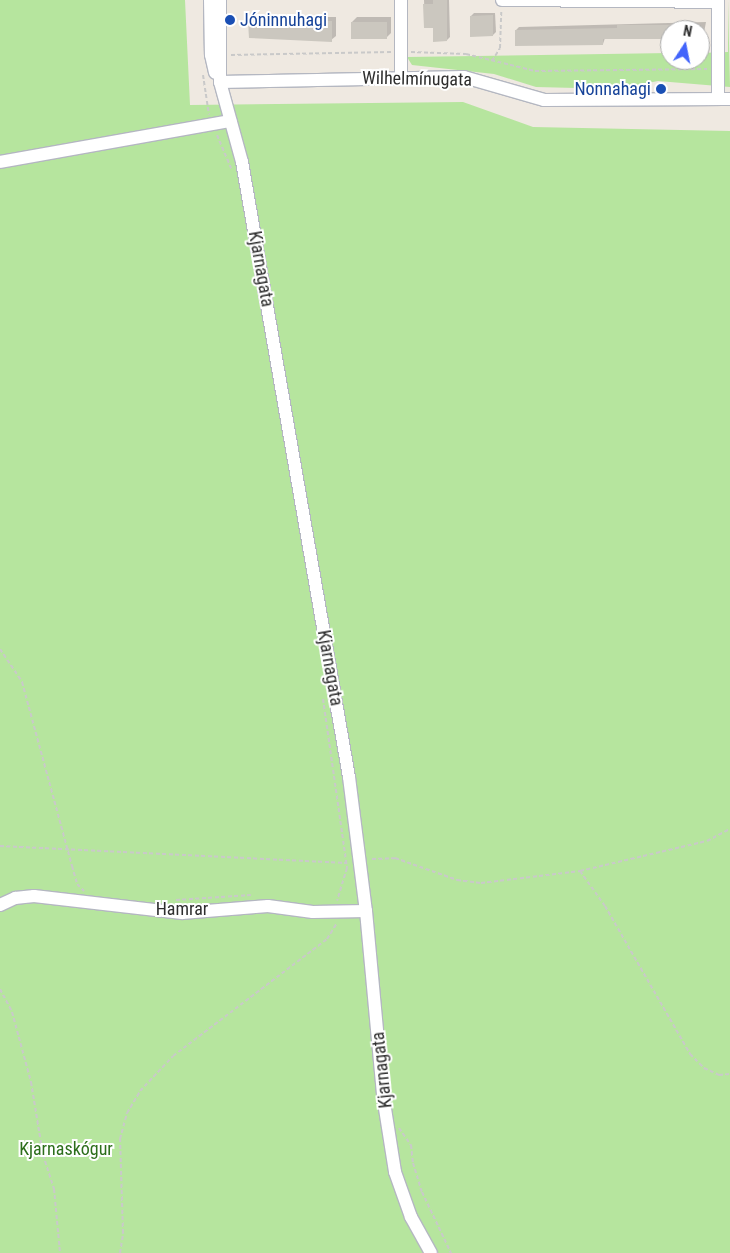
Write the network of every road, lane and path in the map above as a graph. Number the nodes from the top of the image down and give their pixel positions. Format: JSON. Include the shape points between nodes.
{"nodes":[{"id":1,"x":210,"y":0,"type":"edge"},
{"id":2,"x":220,"y":0,"type":"edge"},
{"id":3,"x":401,"y":0,"type":"edge"},
{"id":4,"x":502,"y":1,"type":"edge"},
{"id":5,"x":608,"y":1,"type":"edge"},
{"id":6,"x":718,"y":1,"type":"edge"},
{"id":7,"x":401,"y":52,"type":"junction"},
{"id":8,"x":220,"y":55,"type":"junction"},
{"id":9,"x":492,"y":61,"type":"junction"},
{"id":10,"x":718,"y":69,"type":"junction"},
{"id":11,"x":203,"y":74,"type":"dead end"},
{"id":12,"x":402,"y":77,"type":"junction"},
{"id":13,"x":220,"y":82,"type":"junction"},
{"id":14,"x":724,"y":99,"type":"edge"},
{"id":15,"x":230,"y":121,"type":"junction"},
{"id":16,"x":212,"y":123,"type":"junction"},
{"id":17,"x":0,"y":162,"type":"edge"},
{"id":18,"x":232,"y":172,"type":"dead end"},
{"id":19,"x":0,"y":649,"type":"edge"},
{"id":20,"x":322,"y":694,"type":"dead end"},
{"id":21,"x":730,"y":829,"type":"edge"},
{"id":22,"x":0,"y":846,"type":"edge"},
{"id":23,"x":68,"y":850,"type":"junction"},
{"id":24,"x":360,"y":861,"type":"junction"},
{"id":25,"x":346,"y":864,"type":"junction"},
{"id":26,"x":580,"y":871,"type":"junction"},
{"id":27,"x":88,"y":892,"type":"dead end"},
{"id":28,"x":256,"y":895,"type":"dead end"},
{"id":29,"x":173,"y":900,"type":"dead end"},
{"id":30,"x":0,"y":905,"type":"edge"},
{"id":31,"x":335,"y":909,"type":"junction"},
{"id":32,"x":366,"y":911,"type":"junction"},
{"id":33,"x":0,"y":989,"type":"edge"},
{"id":34,"x":730,"y":1074,"type":"edge"},
{"id":35,"x":388,"y":1121,"type":"junction"},
{"id":36,"x":60,"y":1253,"type":"edge"},
{"id":37,"x":120,"y":1253,"type":"edge"},
{"id":38,"x":431,"y":1253,"type":"edge"},
{"id":39,"x":451,"y":1253,"type":"edge"}],
"edges":[{"from":1,"to":13,"type":"street","name":"Kjarnagata","via":[[211,55]]},
{"from":2,"to":8,"type":"street","name":"Kjarnagata"},
{"from":3,"to":7,"type":"street"},
{"from":4,"to":5,"type":"street"},
{"from":4,"to":9,"type":"path","via":[[500,48]]},
{"from":5,"to":6,"type":"street"},
{"from":6,"to":10,"type":"street"},
{"from":7,"to":8,"type":"path"},
{"from":7,"to":9,"type":"path","via":[[466,54]]},
{"from":7,"to":12,"type":"street"},
{"from":8,"to":13,"type":"street","name":"Kjarnagata"},
{"from":9,"to":10,"type":"path","via":[[535,71]]},
{"from":10,"to":14,"type":"street"},
{"from":11,"to":16,"type":"path"},
{"from":12,"to":13,"type":"street","name":"Wilhelmínugata"},
{"from":12,"to":14,"type":"street","name":"Wilhelmínugata","via":[[476,79],[544,100]]},
{"from":13,"to":15,"type":"street","name":"Kjarnagata"},
{"from":15,"to":16,"type":"street"},
{"from":15,"to":24,"type":"street","name":"Kjarnagata","via":[[242,162],[349,777]]},
{"from":16,"to":17,"type":"street"},
{"from":16,"to":18,"type":"path"},
{"from":19,"to":23,"type":"path","via":[[22,682]]},
{"from":20,"to":25,"type":"path"},
{"from":21,"to":26,"type":"path","via":[[706,841]]},
{"from":22,"to":23,"type":"path"},
{"from":23,"to":25,"type":"path"},
{"from":23,"to":27,"type":"path","via":[[78,884]]},
{"from":24,"to":25,"type":"path"},
{"from":24,"to":26,"type":"path","via":[[395,858],[457,880],[481,883]]},
{"from":24,"to":32,"type":"street","name":"Kjarnagata"},
{"from":25,"to":31,"type":"path","via":[[346,880]]},
{"from":26,"to":34,"type":"path","via":[[605,906],[690,1054],[704,1068],[719,1075]]},
{"from":28,"to":29,"type":"path"},
{"from":30,"to":31,"type":"street","name":"Hamrar","via":[[15,898],[34,896],[182,913],[268,906]]},
{"from":31,"to":32,"type":"street","name":"Hamrar"},
{"from":31,"to":37,"type":"path","via":[[333,933],[173,1056],[148,1080],[132,1104],[120,1139],[123,1233]]},
{"from":32,"to":35,"type":"street","name":"Kjarnagata"},
{"from":33,"to":36,"type":"path","via":[[12,1012],[27,1065],[43,1154],[54,1189]]},
{"from":35,"to":38,"type":"street","name":"Kjarnagata","via":[[395,1172],[411,1217]]},
{"from":35,"to":39,"type":"path","via":[[404,1131],[411,1145],[422,1192]]}]}
